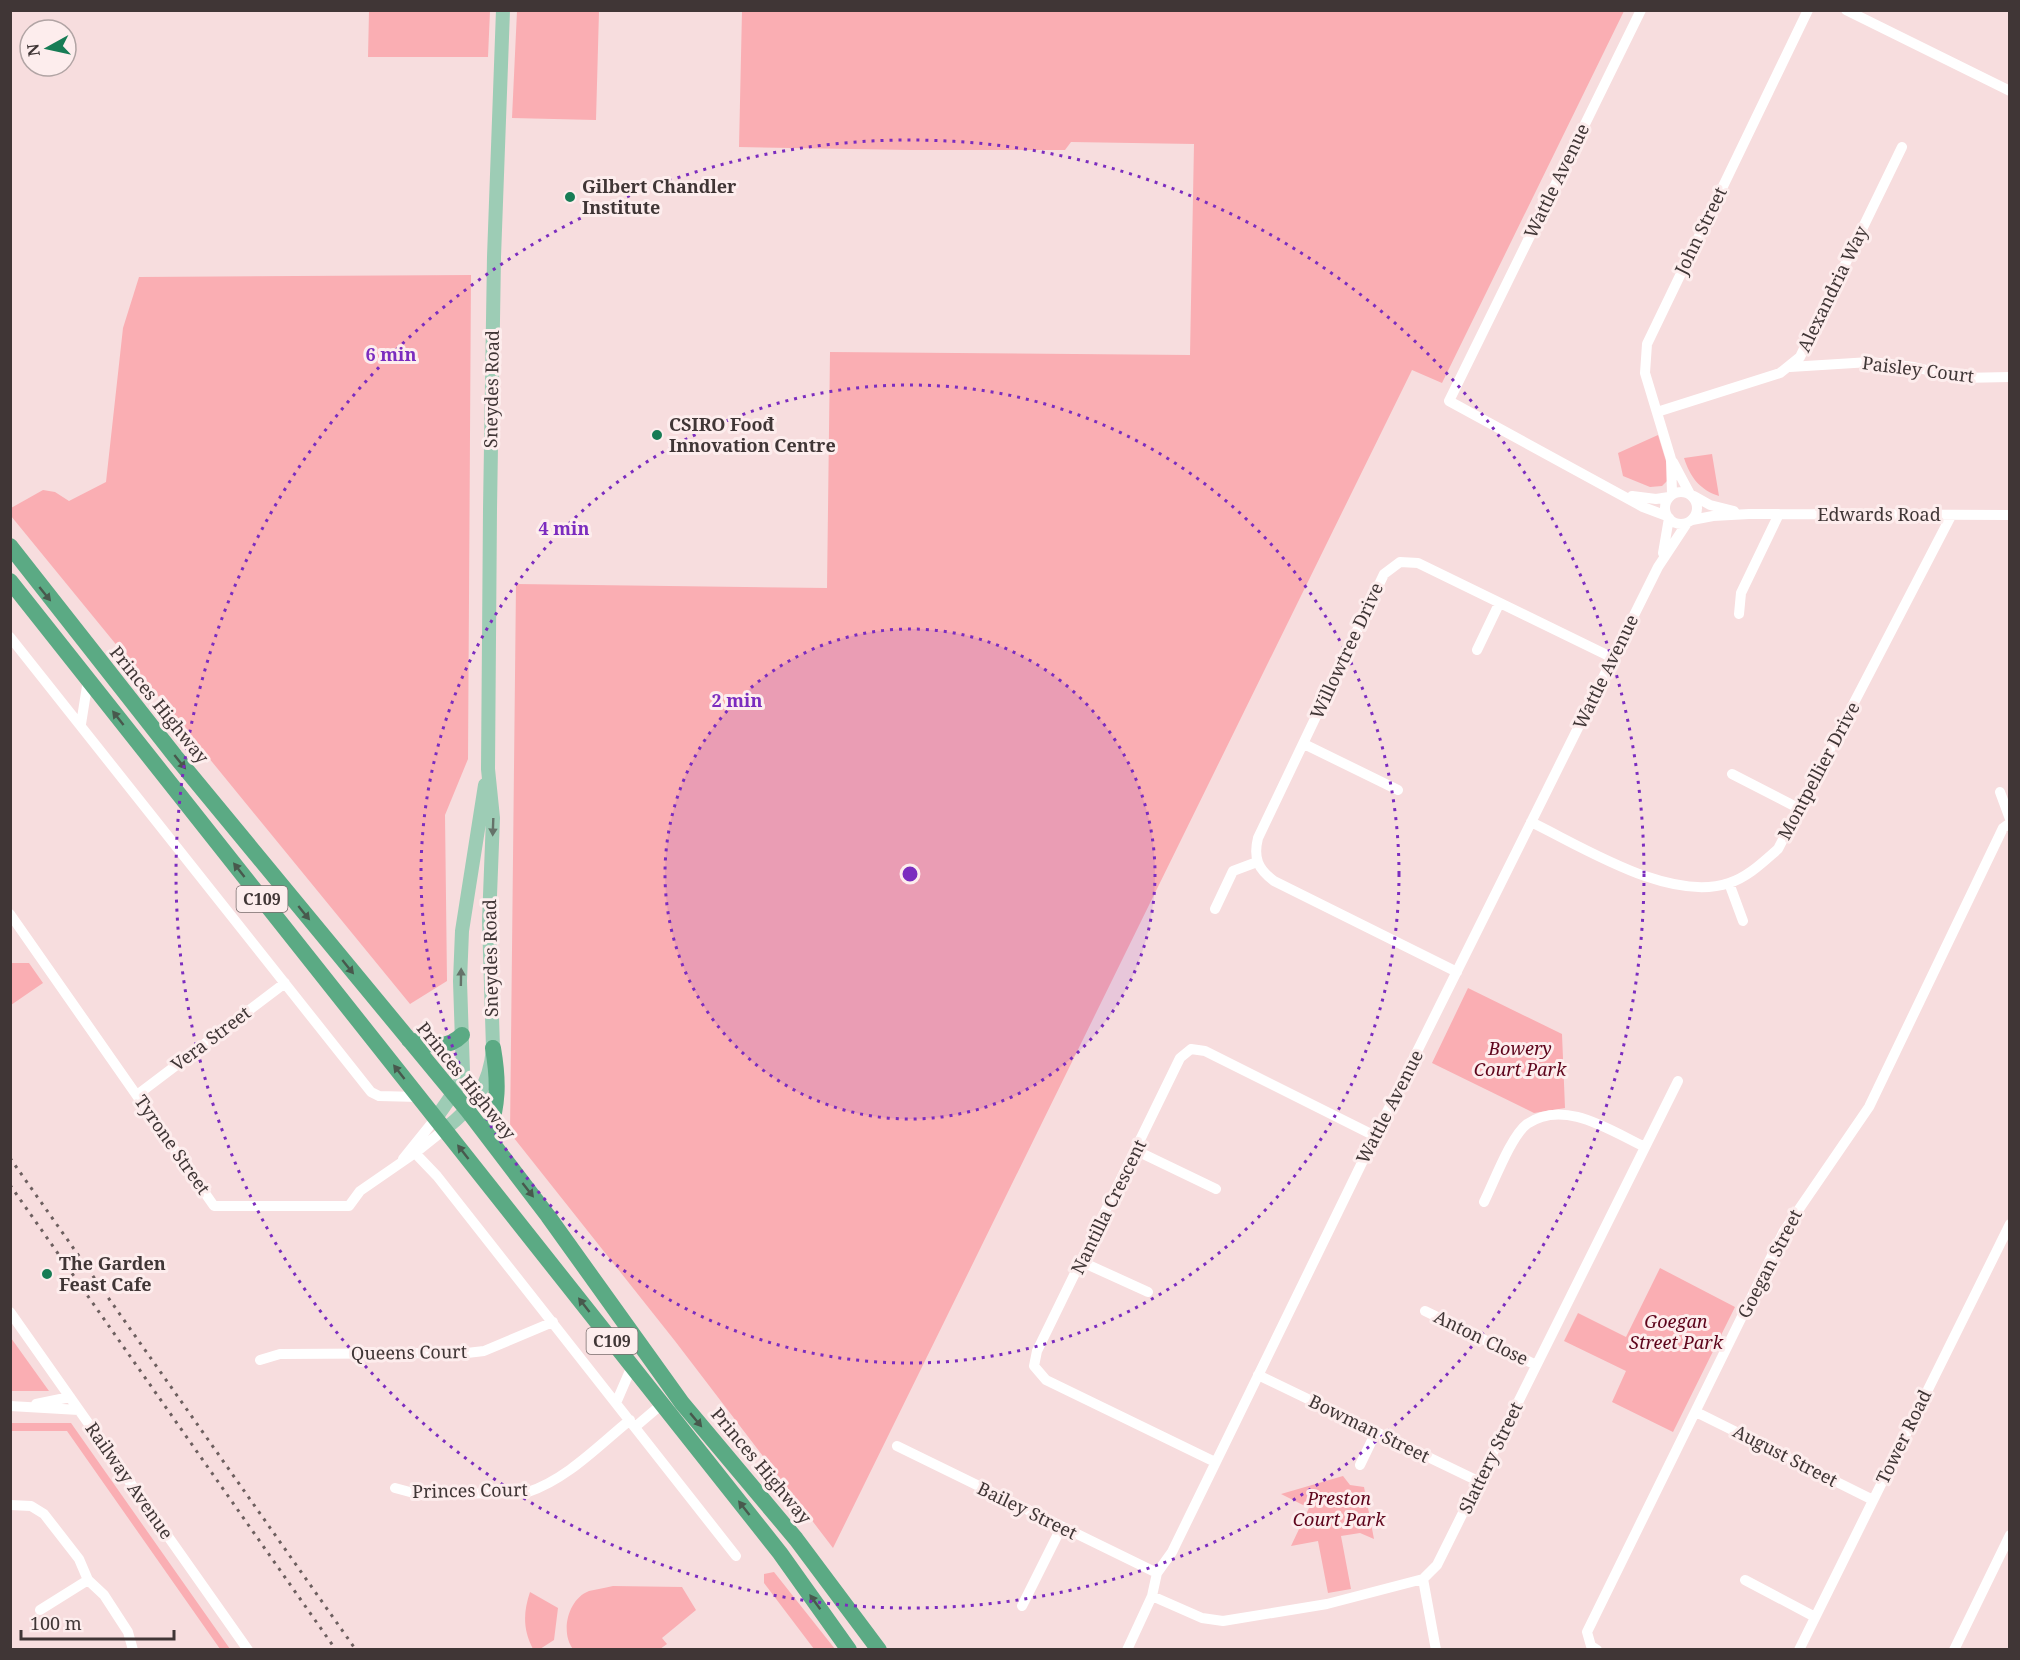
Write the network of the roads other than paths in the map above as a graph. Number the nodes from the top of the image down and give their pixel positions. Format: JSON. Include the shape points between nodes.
{"nodes":[{"id":1,"x":503,"y":10,"type":"edge"},
{"id":2,"x":1641,"y":10,"type":"edge"},
{"id":3,"x":1808,"y":10,"type":"edge"},
{"id":4,"x":1846,"y":10,"type":"edge"},
{"id":5,"x":2010,"y":91,"type":"edge"},
{"id":6,"x":1902,"y":147,"type":"dead end"},
{"id":7,"x":1790,"y":367,"type":"junction"},
{"id":8,"x":2010,"y":377,"type":"edge"},
{"id":9,"x":1657,"y":412,"type":"junction"},
{"id":10,"x":1671,"y":459,"type":"junction"},
{"id":11,"x":1623,"y":494,"type":"junction"},
{"id":12,"x":1670,"y":495,"type":"junction"},
{"id":13,"x":1692,"y":495,"type":"junction"},
{"id":14,"x":1749,"y":514,"type":"junction"},
{"id":15,"x":1779,"y":514,"type":"junction"},
{"id":16,"x":2010,"y":514,"type":"edge"},
{"id":17,"x":1951,"y":516,"type":"junction"},
{"id":18,"x":1668,"y":517,"type":"junction"},
{"id":19,"x":1690,"y":522,"type":"junction"},
{"id":20,"x":10,"y":546,"type":"edge"},
{"id":21,"x":1658,"y":567,"type":"junction"},
{"id":22,"x":10,"y":581,"type":"edge"},
{"id":23,"x":1499,"y":604,"type":"junction"},
{"id":24,"x":1739,"y":614,"type":"dead end"},
{"id":25,"x":10,"y":638,"type":"edge"},
{"id":26,"x":1477,"y":650,"type":"dead end"},
{"id":27,"x":1612,"y":658,"type":"junction"},
{"id":28,"x":88,"y":680,"type":"junction"},
{"id":29,"x":81,"y":724,"type":"junction"},
{"id":30,"x":1304,"y":744,"type":"junction"},
{"id":31,"x":488,"y":769,"type":"junction"},
{"id":32,"x":1732,"y":774,"type":"dead end"},
{"id":33,"x":1398,"y":790,"type":"dead end"},
{"id":34,"x":2000,"y":792,"type":"dead end"},
{"id":35,"x":1800,"y":809,"type":"junction"},
{"id":36,"x":2010,"y":821,"type":"edge"},
{"id":37,"x":1531,"y":822,"type":"junction"},
{"id":38,"x":1257,"y":862,"type":"junction"},
{"id":39,"x":1729,"y":883,"type":"junction"},
{"id":40,"x":1215,"y":909,"type":"dead end"},
{"id":41,"x":10,"y":914,"type":"edge"},
{"id":42,"x":1743,"y":921,"type":"dead end"},
{"id":43,"x":1456,"y":972,"type":"junction"},
{"id":44,"x":285,"y":983,"type":"junction"},
{"id":45,"x":462,"y":1035,"type":"junction"},
{"id":46,"x":409,"y":1040,"type":"junction"},
{"id":47,"x":493,"y":1048,"type":"junction"},
{"id":48,"x":1678,"y":1081,"type":"dead end"},
{"id":49,"x":453,"y":1094,"type":"junction"},
{"id":50,"x":137,"y":1095,"type":"junction"},
{"id":51,"x":419,"y":1097,"type":"junction"},
{"id":52,"x":468,"y":1111,"type":"junction"},
{"id":53,"x":440,"y":1124,"type":"junction"},
{"id":54,"x":1375,"y":1136,"type":"junction"},
{"id":55,"x":488,"y":1137,"type":"junction"},
{"id":56,"x":1645,"y":1147,"type":"junction"},
{"id":57,"x":1137,"y":1151,"type":"junction"},
{"id":58,"x":415,"y":1153,"type":"junction"},
{"id":59,"x":403,"y":1160,"type":"junction"},
{"id":60,"x":1216,"y":1190,"type":"dead end"},
{"id":61,"x":1484,"y":1202,"type":"dead end"},
{"id":62,"x":2010,"y":1224,"type":"edge"},
{"id":63,"x":1082,"y":1262,"type":"junction"},
{"id":64,"x":1148,"y":1292,"type":"dead end"},
{"id":65,"x":1425,"y":1311,"type":"dead end"},
{"id":66,"x":10,"y":1312,"type":"edge"},
{"id":67,"x":553,"y":1322,"type":"junction"},
{"id":68,"x":260,"y":1360,"type":"dead end"},
{"id":69,"x":1536,"y":1365,"type":"junction"},
{"id":70,"x":632,"y":1366,"type":"junction"},
{"id":71,"x":660,"y":1374,"type":"junction"},
{"id":72,"x":1258,"y":1374,"type":"junction"},
{"id":73,"x":70,"y":1397,"type":"junction"},
{"id":74,"x":616,"y":1402,"type":"junction"},
{"id":75,"x":662,"y":1404,"type":"junction"},
{"id":76,"x":27,"y":1406,"type":"junction"},
{"id":77,"x":10,"y":1407,"type":"edge"},
{"id":78,"x":79,"y":1410,"type":"junction"},
{"id":79,"x":1696,"y":1412,"type":"junction"},
{"id":80,"x":632,"y":1424,"type":"junction"},
{"id":81,"x":1376,"y":1432,"type":"junction"},
{"id":82,"x":897,"y":1446,"type":"dead end"},
{"id":83,"x":1215,"y":1462,"type":"junction"},
{"id":84,"x":1360,"y":1465,"type":"dead end"},
{"id":85,"x":1480,"y":1482,"type":"junction"},
{"id":86,"x":395,"y":1488,"type":"dead end"},
{"id":87,"x":1873,"y":1500,"type":"junction"},
{"id":88,"x":10,"y":1505,"type":"edge"},
{"id":89,"x":1061,"y":1528,"type":"junction"},
{"id":90,"x":2010,"y":1535,"type":"edge"},
{"id":91,"x":796,"y":1539,"type":"junction"},
{"id":92,"x":780,"y":1553,"type":"junction"},
{"id":93,"x":736,"y":1556,"type":"dead end"},
{"id":94,"x":1158,"y":1573,"type":"junction"},
{"id":95,"x":1423,"y":1579,"type":"junction"},
{"id":96,"x":88,"y":1580,"type":"junction"},
{"id":97,"x":1745,"y":1580,"type":"dead end"},
{"id":98,"x":1152,"y":1596,"type":"junction"},
{"id":99,"x":1022,"y":1606,"type":"dead end"},
{"id":100,"x":40,"y":1610,"type":"dead end"},
{"id":101,"x":1815,"y":1617,"type":"junction"},
{"id":102,"x":133,"y":1650,"type":"edge"},
{"id":103,"x":248,"y":1650,"type":"edge"},
{"id":104,"x":849,"y":1650,"type":"edge"},
{"id":105,"x":879,"y":1650,"type":"edge"},
{"id":106,"x":1127,"y":1650,"type":"edge"},
{"id":107,"x":1436,"y":1650,"type":"edge"},
{"id":108,"x":1597,"y":1650,"type":"edge"},
{"id":109,"x":1799,"y":1650,"type":"edge"},
{"id":110,"x":1954,"y":1650,"type":"edge"}],
"edges":[{"from":1,"to":31,"type":"main road","name":"Sneydes Road","via":[[494,269]]},
{"from":2,"to":11,"type":"street","name":"Wattle Avenue","via":[[1449,401]]},
{"from":3,"to":9,"type":"street","name":"John Street","via":[[1647,344],[1645,373]]},
{"from":4,"to":5,"type":"street"},
{"from":6,"to":7,"type":"street","name":"Alexandria Way","via":[[1800,357]]},
{"from":7,"to":8,"type":"street","name":"Paisley Court","via":[[1870,362],[1961,378]]},
{"from":7,"to":9,"type":"street","name":"Alexandria Way"},
{"from":9,"to":10,"type":"street","name":"John Street"},
{"from":10,"to":12,"type":"street","name":"John Street"},
{"from":10,"to":13,"type":"street","name":"John Street"},
{"from":11,"to":12,"type":"street","name":"Wattle Avenue","via":[[1656,499]]},
{"from":11,"to":18,"type":"street","name":"Wattle Avenue"},
{"from":12,"to":13,"type":"street","via":[[1681,491]]},
{"from":12,"to":18,"type":"street","via":[[1665,506]]},
{"from":13,"to":14,"type":"street","name":"Edwards Road","via":[[1710,505]]},
{"from":13,"to":19,"type":"street","via":[[1697,511]]},
{"from":14,"to":15,"type":"street","name":"Edwards Road"},
{"from":14,"to":19,"type":"street","name":"Edwards Road"},
{"from":15,"to":17,"type":"street","name":"Edwards Road"},
{"from":15,"to":24,"type":"street","via":[[1741,593]]},
{"from":16,"to":17,"type":"street","name":"Edwards Road"},
{"from":17,"to":35,"type":"street","name":"Montpellier Drive"},
{"from":18,"to":19,"type":"street","via":[[1677,524]]},
{"from":18,"to":21,"type":"street","name":"Wattle Avenue","via":[[1667,540]]},
{"from":19,"to":21,"type":"street","name":"Wattle Avenue"},
{"from":20,"to":46,"type":"highway","name":"Princes Highway","number":"C109","one_way":true,"via":[[175,756]]},
{"from":21,"to":27,"type":"street","name":"Wattle Avenue"},
{"from":22,"to":28,"type":"highway","name":"Princes Highway","number":"C109"},
{"from":23,"to":26,"type":"street"},
{"from":23,"to":27,"type":"street","name":"Willowtree Drive"},
{"from":23,"to":30,"type":"street","name":"Willowtree Drive","via":[[1418,563],[1400,562],[1384,574]]},
{"from":25,"to":29,"type":"street"},
{"from":27,"to":37,"type":"street","name":"Wattle Avenue"},
{"from":28,"to":29,"type":"street"},
{"from":51,"to":28,"type":"highway","name":"Princes Highway","number":"C109","one_way":true},
{"from":29,"to":44,"type":"street"},
{"from":30,"to":33,"type":"street"},
{"from":30,"to":38,"type":"street","name":"Willowtree Drive","via":[[1258,838],[1254,851]]},
{"from":45,"to":31,"type":"main road","name":"Sneydes Road","one_way":true,"via":[[462,931]]},
{"from":31,"to":47,"type":"main road","name":"Sneydes Road","one_way":true,"via":[[493,818],[489,921]]},
{"from":32,"to":35,"type":"street"},
{"from":34,"to":36,"type":"street"},
{"from":35,"to":39,"type":"street","name":"Montpellier Drive","via":[[1778,849],[1755,869]]},
{"from":36,"to":79,"type":"street","name":"Goegan Street","via":[[2003,828],[1869,1107],[1784,1231]]},
{"from":37,"to":39,"type":"street","name":"Montpellier Drive","via":[[1634,871],[1678,885],[1704,887]]},
{"from":37,"to":43,"type":"street","name":"Wattle Avenue"},
{"from":38,"to":40,"type":"street","via":[[1233,871]]},
{"from":38,"to":43,"type":"street","via":[[1274,881]]},
{"from":39,"to":42,"type":"street"},
{"from":41,"to":50,"type":"street","name":"Tyrone Street"},
{"from":43,"to":54,"type":"street","name":"Wattle Avenue"},
{"from":44,"to":50,"type":"street","name":"Vera Street"},
{"from":44,"to":51,"type":"street","via":[[371,1092],[380,1096]]},
{"from":45,"to":46,"type":"highway","via":[[443,1046]]},
{"from":45,"to":49,"type":"main road","name":"Sneydes Road","via":[[463,1072]]},
{"from":46,"to":49,"type":"highway","name":"Princes Highway","number":"C109"},
{"from":47,"to":52,"type":"main road","name":"Sneydes Road","via":[[486,1082]]},
{"from":47,"to":55,"type":"highway","via":[[497,1105]]},
{"from":48,"to":56,"type":"street","name":"Slattery Street"},
{"from":49,"to":52,"type":"highway","name":"Princes Highway","number":"C109"},
{"from":49,"to":53,"type":"main road","name":"Sneydes Road"},
{"from":50,"to":59,"type":"street","name":"Tyrone Street","via":[[214,1206],[349,1206],[360,1191]]},
{"from":51,"to":53,"type":"highway","name":"Princes Highway","number":"C109"},
{"from":52,"to":53,"type":"main road","name":"Sneydes Road"},
{"from":52,"to":55,"type":"highway","name":"Princes Highway","number":"C109"},
{"from":53,"to":58,"type":"street","name":"Tyrone Street"},
{"from":53,"to":59,"type":"street","name":"Tyrone Street"},
{"from":70,"to":53,"type":"highway","name":"Princes Highway","number":"C109","one_way":true},
{"from":54,"to":57,"type":"street","name":"Nantilla Crescent","via":[[1205,1051],[1191,1050],[1180,1058]]},
{"from":54,"to":72,"type":"street","name":"Wattle Avenue"},
{"from":55,"to":71,"type":"highway","name":"Princes Highway","number":"C109","one_way":true},
{"from":56,"to":61,"type":"street","via":[[1590,1121],[1569,1115],[1546,1116],[1526,1125]]},
{"from":56,"to":69,"type":"street","name":"Slattery Street"},
{"from":57,"to":60,"type":"street"},
{"from":57,"to":63,"type":"street","name":"Nantilla Crescent"},
{"from":58,"to":59,"type":"street","name":"Tyrone Street"},
{"from":58,"to":67,"type":"street"},
{"from":62,"to":87,"type":"street","name":"Tower Road"},
{"from":63,"to":64,"type":"street"},
{"from":63,"to":83,"type":"street","name":"Nantilla Crescent","via":[[1037,1351],[1034,1366],[1046,1380]]},
{"from":65,"to":69,"type":"street","name":"Anton Close"},
{"from":66,"to":73,"type":"street","name":"Railway Avenue"},
{"from":67,"to":68,"type":"street","name":"Queens Court","via":[[484,1351],[280,1354]]},
{"from":67,"to":74,"type":"street"},
{"from":69,"to":85,"type":"street","name":"Slattery Street"},
{"from":70,"to":74,"type":"street"},
{"from":70,"to":75,"type":"highway","name":"Princes Highway","number":"C109"},
{"from":71,"to":75,"type":"highway"},
{"from":71,"to":91,"type":"highway","name":"Princes Highway","number":"C109","one_way":true},
{"from":72,"to":81,"type":"street","name":"Bowman Street"},
{"from":72,"to":83,"type":"street","name":"Wattle Avenue"},
{"from":73,"to":76,"type":"street"},
{"from":73,"to":78,"type":"street","name":"Railway Avenue"},
{"from":74,"to":80,"type":"street"},
{"from":75,"to":80,"type":"street"},
{"from":92,"to":75,"type":"highway","name":"Princes Highway","number":"C109","one_way":true},
{"from":76,"to":77,"type":"street"},
{"from":76,"to":78,"type":"street"},
{"from":78,"to":103,"type":"street","name":"Railway Avenue"},
{"from":79,"to":87,"type":"street","name":"August Street"},
{"from":79,"to":108,"type":"street","name":"Goegan Street","via":[[1587,1632],[1591,1646]]},
{"from":80,"to":86,"type":"street","name":"Princes Court","via":[[563,1475],[528,1492],[421,1495]]},
{"from":80,"to":93,"type":"street"},
{"from":81,"to":84,"type":"street"},
{"from":81,"to":85,"type":"street","name":"Bowman Street"},
{"from":82,"to":89,"type":"street","name":"Bailey Street"},
{"from":83,"to":94,"type":"street","name":"Wattle Avenue"},
{"from":85,"to":95,"type":"street","name":"Slattery Street","via":[[1437,1565]]},
{"from":87,"to":101,"type":"street","name":"Tower Road"},
{"from":88,"to":96,"type":"street","via":[[30,1506],[44,1514],[80,1558]]},
{"from":89,"to":94,"type":"street","name":"Bailey Street"},
{"from":89,"to":99,"type":"street"},
{"from":90,"to":110,"type":"street"},
{"from":91,"to":92,"type":"highway"},
{"from":91,"to":105,"type":"highway","name":"Princes Highway","number":"C109"},
{"from":104,"to":92,"type":"highway","name":"Princes Highway","number":"C109","one_way":true},
{"from":94,"to":98,"type":"street","name":"Wattle Avenue"},
{"from":95,"to":98,"type":"street","via":[[1327,1604],[1223,1621],[1202,1618]]},
{"from":95,"to":107,"type":"street"},
{"from":96,"to":100,"type":"street"},
{"from":96,"to":102,"type":"street","via":[[98,1587],[128,1632]]},
{"from":97,"to":101,"type":"street"},
{"from":98,"to":106,"type":"street","name":"Wattle Avenue"},
{"from":101,"to":109,"type":"street","name":"Tower Road"}]}
